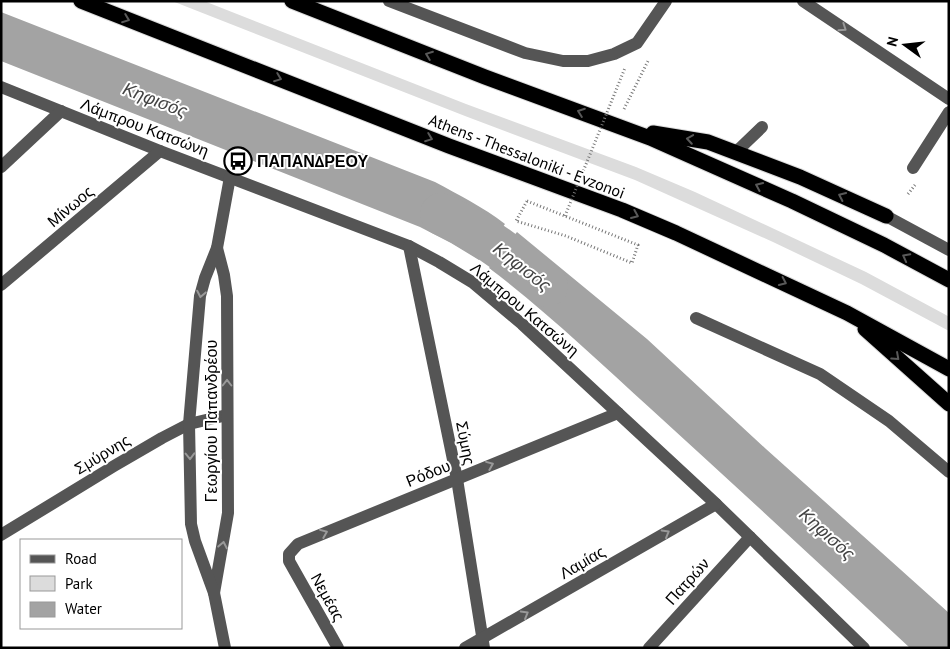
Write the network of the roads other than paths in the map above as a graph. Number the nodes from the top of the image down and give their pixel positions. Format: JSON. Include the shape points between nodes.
{"nodes":[{"id":1,"x":81,"y":1,"type":"edge"},
{"id":2,"x":292,"y":1,"type":"edge"},
{"id":3,"x":389,"y":1,"type":"edge"},
{"id":4,"x":666,"y":1,"type":"edge"},
{"id":5,"x":803,"y":1,"type":"edge"},
{"id":6,"x":1,"y":87,"type":"edge"},
{"id":7,"x":949,"y":99,"type":"edge"},
{"id":8,"x":61,"y":112,"type":"junction"},
{"id":9,"x":949,"y":112,"type":"edge"},
{"id":10,"x":622,"y":127,"type":"junction"},
{"id":11,"x":762,"y":127,"type":"dead end"},
{"id":12,"x":160,"y":151,"type":"junction"},
{"id":13,"x":736,"y":152,"type":"junction"},
{"id":14,"x":1,"y":167,"type":"edge"},
{"id":15,"x":913,"y":168,"type":"dead end"},
{"id":16,"x":230,"y":177,"type":"junction"},
{"id":17,"x":886,"y":216,"type":"joint"},
{"id":18,"x":409,"y":246,"type":"junction"},
{"id":19,"x":217,"y":248,"type":"junction"},
{"id":20,"x":949,"y":250,"type":"edge"},
{"id":21,"x":949,"y":280,"type":"edge"},
{"id":22,"x":1,"y":285,"type":"edge"},
{"id":23,"x":847,"y":313,"type":"junction"},
{"id":24,"x":696,"y":318,"type":"dead end"},
{"id":25,"x":949,"y":369,"type":"edge"},
{"id":26,"x":949,"y":404,"type":"edge"},
{"id":27,"x":618,"y":413,"type":"junction"},
{"id":28,"x":226,"y":415,"type":"junction"},
{"id":29,"x":189,"y":424,"type":"junction"},
{"id":30,"x":949,"y":472,"type":"edge"},
{"id":31,"x":457,"y":479,"type":"junction"},
{"id":32,"x":716,"y":504,"type":"junction"},
{"id":33,"x":1,"y":535,"type":"edge"},
{"id":34,"x":750,"y":537,"type":"junction"},
{"id":35,"x":289,"y":561,"type":"joint"},
{"id":36,"x":214,"y":593,"type":"junction"},
{"id":37,"x":483,"y":643,"type":"edge"},
{"id":38,"x":225,"y":648,"type":"edge"},
{"id":39,"x":338,"y":648,"type":"edge"},
{"id":40,"x":465,"y":648,"type":"edge"},
{"id":41,"x":649,"y":648,"type":"edge"},
{"id":42,"x":864,"y":648,"type":"edge"}],
"edges":[{"from":1,"to":23,"type":"highway","name":"Athens - Thessaloniki - Evzonoi","one_way":true,"via":[[622,210]]},
{"from":10,"to":2,"type":"highway","one_way":true},
{"from":3,"to":4,"type":"street","via":[[525,53],[563,61],[588,61],[637,43]]},
{"from":5,"to":7,"type":"street","one_way":true},
{"from":6,"to":8,"type":"street","name":"Λάμπρου Κατσώνη"},
{"from":8,"to":12,"type":"street","name":"Λάμπρου Κατσώνη"},
{"from":8,"to":14,"type":"street"},
{"from":9,"to":15,"type":"street"},
{"from":13,"to":10,"type":"highway","one_way":true,"via":[[708,142]]},
{"from":21,"to":10,"type":"highway","one_way":true,"via":[[792,201]]},
{"from":11,"to":13,"type":"street"},
{"from":12,"to":16,"type":"street","name":"Λάμπρου Κατσώνη"},
{"from":12,"to":22,"type":"street","name":"Μίνωος"},
{"from":17,"to":13,"type":"highway","one_way":true,"via":[[800,176]]},
{"from":16,"to":18,"type":"street","name":"Λάμπρου Κατσώνη"},
{"from":16,"to":19,"type":"street","name":"Γεωργίου Παπανδρέου"},
{"from":17,"to":20,"type":"street"},
{"from":18,"to":27,"type":"street","name":"Λάμπρου Κατσώνη","via":[[472,282]]},
{"from":18,"to":31,"type":"street","name":"Σύμης"},
{"from":28,"to":19,"type":"street","name":"Γεωργίου Παπανδρέου","one_way":true,"via":[[227,296]]},
{"from":19,"to":29,"type":"street","name":"Γεωργίου Παπανδρέου","one_way":true,"via":[[200,296]]},
{"from":23,"to":25,"type":"highway","name":"Athens - Thessaloniki - Evzonoi"},
{"from":23,"to":26,"type":"highway","one_way":true},
{"from":24,"to":30,"type":"street","via":[[820,374],[890,421]]},
{"from":31,"to":27,"type":"street","name":"Ρόδου","one_way":true},
{"from":27,"to":32,"type":"street","name":"Λάμπρου Κατσώνη"},
{"from":28,"to":29,"type":"street","name":"Σμύρνης"},
{"from":36,"to":28,"type":"street","name":"Γεωργίου Παπανδρέου","one_way":true,"via":[[228,513]]},
{"from":29,"to":33,"type":"street","name":"Σμύρνης"},
{"from":29,"to":36,"type":"street","name":"Γεωργίου Παπανδρέου","one_way":true,"via":[[191,524]]},
{"from":35,"to":31,"type":"street","name":"Ρόδου","one_way":true,"via":[[289,554],[298,544]]},
{"from":31,"to":37,"type":"street","name":"Σύμης"},
{"from":32,"to":34,"type":"street","name":"Λάμπρου Κατσώνη"},
{"from":37,"to":32,"type":"street","name":"Λαμίας","one_way":true},
{"from":34,"to":41,"type":"street","name":"Πατρών"},
{"from":34,"to":42,"type":"street","name":"Λάμπρου Κατσώνη"},
{"from":35,"to":39,"type":"street","name":"Νεμέας"},
{"from":36,"to":38,"type":"street","name":"Γεωργίου Παπανδρέου"},
{"from":37,"to":40,"type":"street","name":"Λαμίας"}]}
